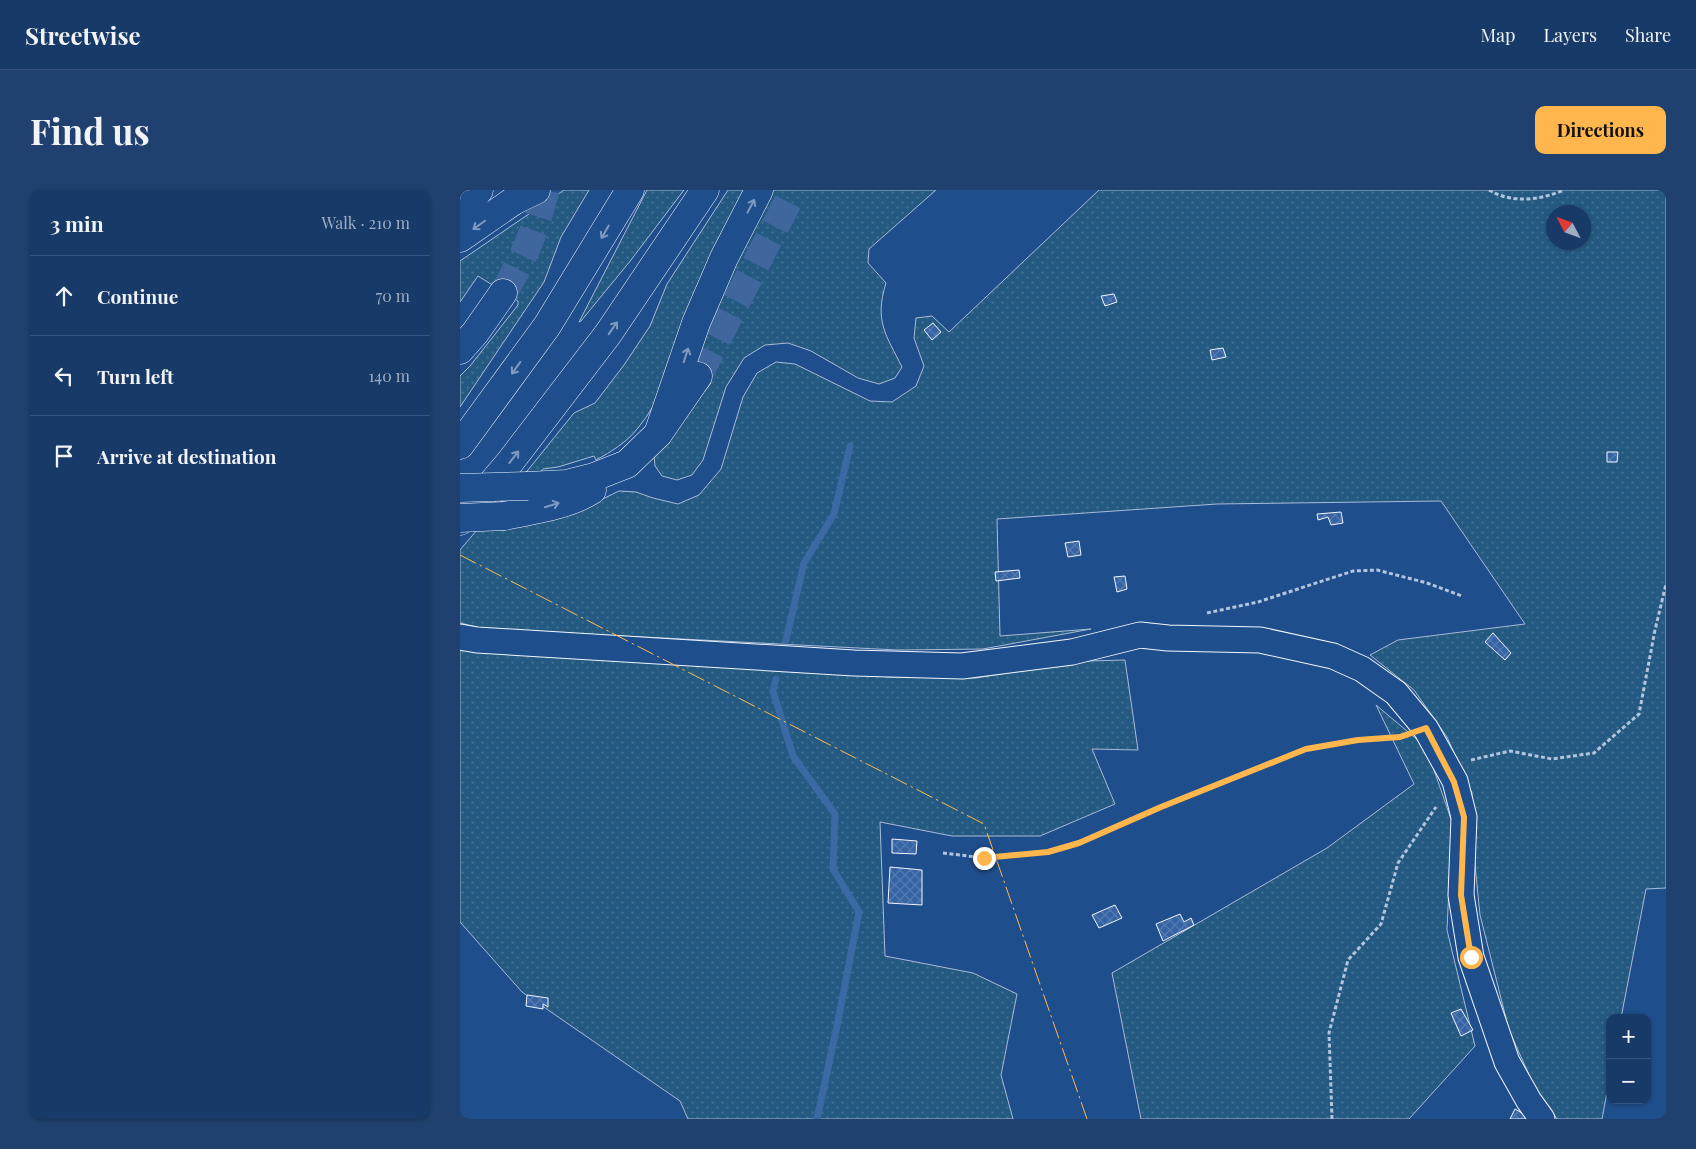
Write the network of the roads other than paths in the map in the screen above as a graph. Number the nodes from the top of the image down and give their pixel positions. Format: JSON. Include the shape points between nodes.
{"nodes":[{"id":1,"x":479,"y":190,"type":"edge"},
{"id":2,"x":630,"y":190,"type":"edge"},
{"id":3,"x":705,"y":190,"type":"edge"},
{"id":4,"x":760,"y":190,"type":"edge"},
{"id":5,"x":525,"y":193,"type":"edge"},
{"id":6,"x":460,"y":215,"type":"edge"},
{"id":7,"x":460,"y":238,"type":"edge"},
{"id":8,"x":504,"y":293,"type":"tunnel mouth"},
{"id":9,"x":460,"y":350,"type":"edge"},
{"id":10,"x":698,"y":376,"type":"tunnel mouth"},
{"id":11,"x":658,"y":434,"type":"junction"},
{"id":12,"x":460,"y":445,"type":"edge"},
{"id":13,"x":627,"y":464,"type":"junction"},
{"id":14,"x":460,"y":488,"type":"edge"},
{"id":15,"x":460,"y":520,"type":"edge"},
{"id":16,"x":460,"y":636,"type":"edge"},
{"id":17,"x":1542,"y":1119,"type":"edge"}],
"edges":[{"from":1,"to":6,"type":"main road"},
{"from":2,"to":12,"type":"main road","one_way":true,"via":[[547,326]]},
{"from":15,"to":3,"type":"main road","one_way":true,"via":[[510,462],[608,334]]},
{"from":11,"to":4,"type":"main road","one_way":true,"via":[[696,323],[724,258]]},
{"from":5,"to":7,"type":"main road","one_way":true},
{"from":8,"to":9,"type":"main road"},
{"from":10,"to":11,"type":"main road"},
{"from":11,"to":13,"type":"main road"},
{"from":13,"to":14,"type":"main road","bridge":true,"via":[[566,484]]},
{"from":15,"to":13,"type":"main road","one_way":true,"bridge":true,"via":[[543,508],[588,493]]},
{"from":16,"to":17,"type":"street","via":[[477,640],[854,663],[962,666],[1072,652],[1140,635],[1260,640],[1334,656],[1362,669],[1396,693],[1426,728],[1454,782],[1464,817],[1461,895],[1471,957],[1507,1062]]}]}
